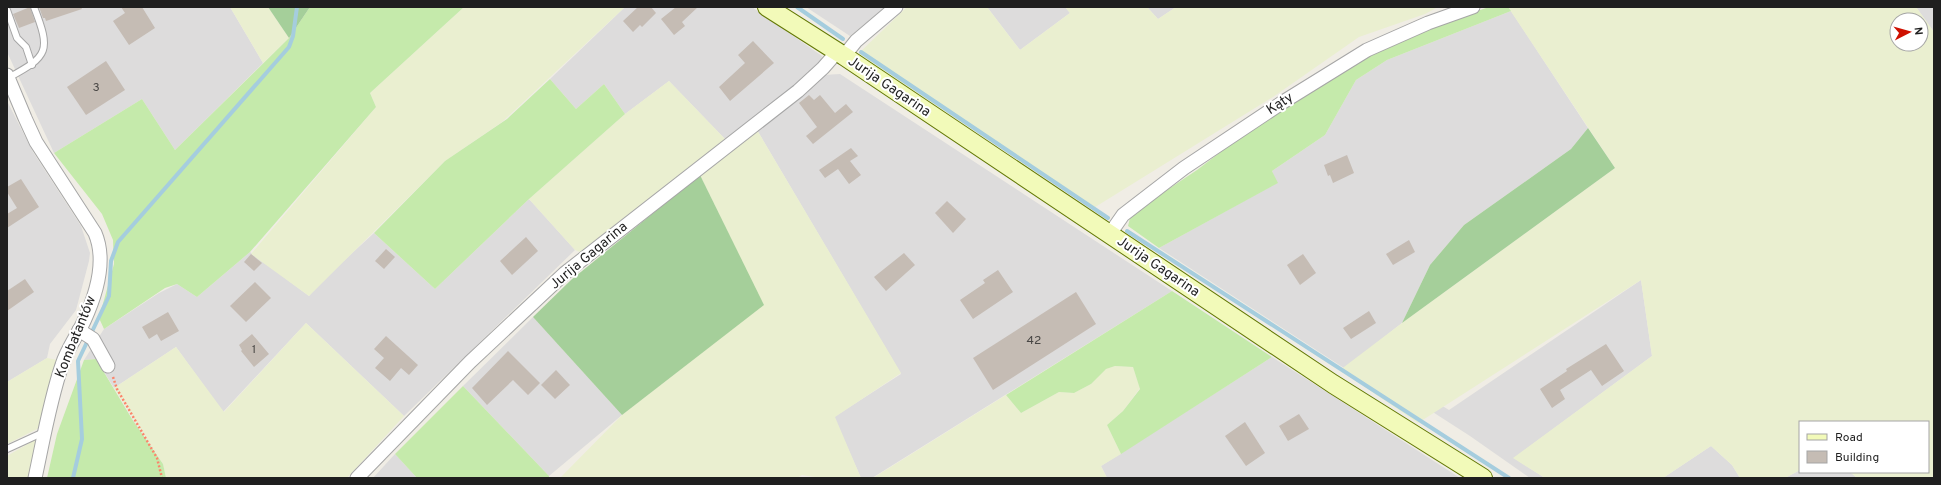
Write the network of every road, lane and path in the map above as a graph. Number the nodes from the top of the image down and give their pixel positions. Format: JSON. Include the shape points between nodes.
{"nodes":[{"id":1,"x":14,"y":7,"type":"edge"},
{"id":2,"x":34,"y":7,"type":"edge"},
{"id":3,"x":767,"y":7,"type":"edge"},
{"id":4,"x":896,"y":7,"type":"edge"},
{"id":5,"x":1473,"y":7,"type":"edge"},
{"id":6,"x":7,"y":10,"type":"edge"},
{"id":7,"x":840,"y":54,"type":"junction"},
{"id":8,"x":32,"y":65,"type":"junction"},
{"id":9,"x":8,"y":76,"type":"edge"},
{"id":10,"x":1109,"y":235,"type":"junction"},
{"id":11,"x":85,"y":334,"type":"junction"},
{"id":12,"x":108,"y":366,"type":"joint"},
{"id":13,"x":46,"y":431,"type":"junction"},
{"id":14,"x":7,"y":449,"type":"edge"},
{"id":15,"x":35,"y":478,"type":"edge"},
{"id":16,"x":162,"y":478,"type":"edge"},
{"id":17,"x":357,"y":478,"type":"edge"},
{"id":18,"x":1483,"y":478,"type":"edge"}],
"edges":[{"from":1,"to":6,"type":"lane"},
{"from":2,"to":8,"type":"lane","via":[[45,44],[42,55]]},
{"from":3,"to":7,"type":"street","name":"Jurija Gagarina"},
{"from":4,"to":7,"type":"street"},
{"from":5,"to":10,"type":"street","name":"Kąty","via":[[1428,23],[1367,50],[1296,94],[1165,182],[1123,215]]},
{"from":6,"to":8,"type":"lane","via":[[17,38],[26,47]]},
{"from":7,"to":10,"type":"street","name":"Jurija Gagarina"},
{"from":7,"to":17,"type":"street","name":"Jurija Gagarina","via":[[798,91],[565,273],[470,362]]},
{"from":8,"to":9,"type":"lane"},
{"from":9,"to":11,"type":"street","name":"Kombatantów","via":[[36,142],[100,244],[102,256]]},
{"from":10,"to":18,"type":"street","name":"Jurija Gagarina","via":[[1333,384]]},
{"from":11,"to":12,"type":"street"},
{"from":11,"to":13,"type":"street","name":"Kombatantów","via":[[62,365]]},
{"from":12,"to":16,"type":"path","via":[[117,389],[157,458]]},
{"from":13,"to":14,"type":"lane"},
{"from":13,"to":15,"type":"street","name":"Kombatantów"}]}
